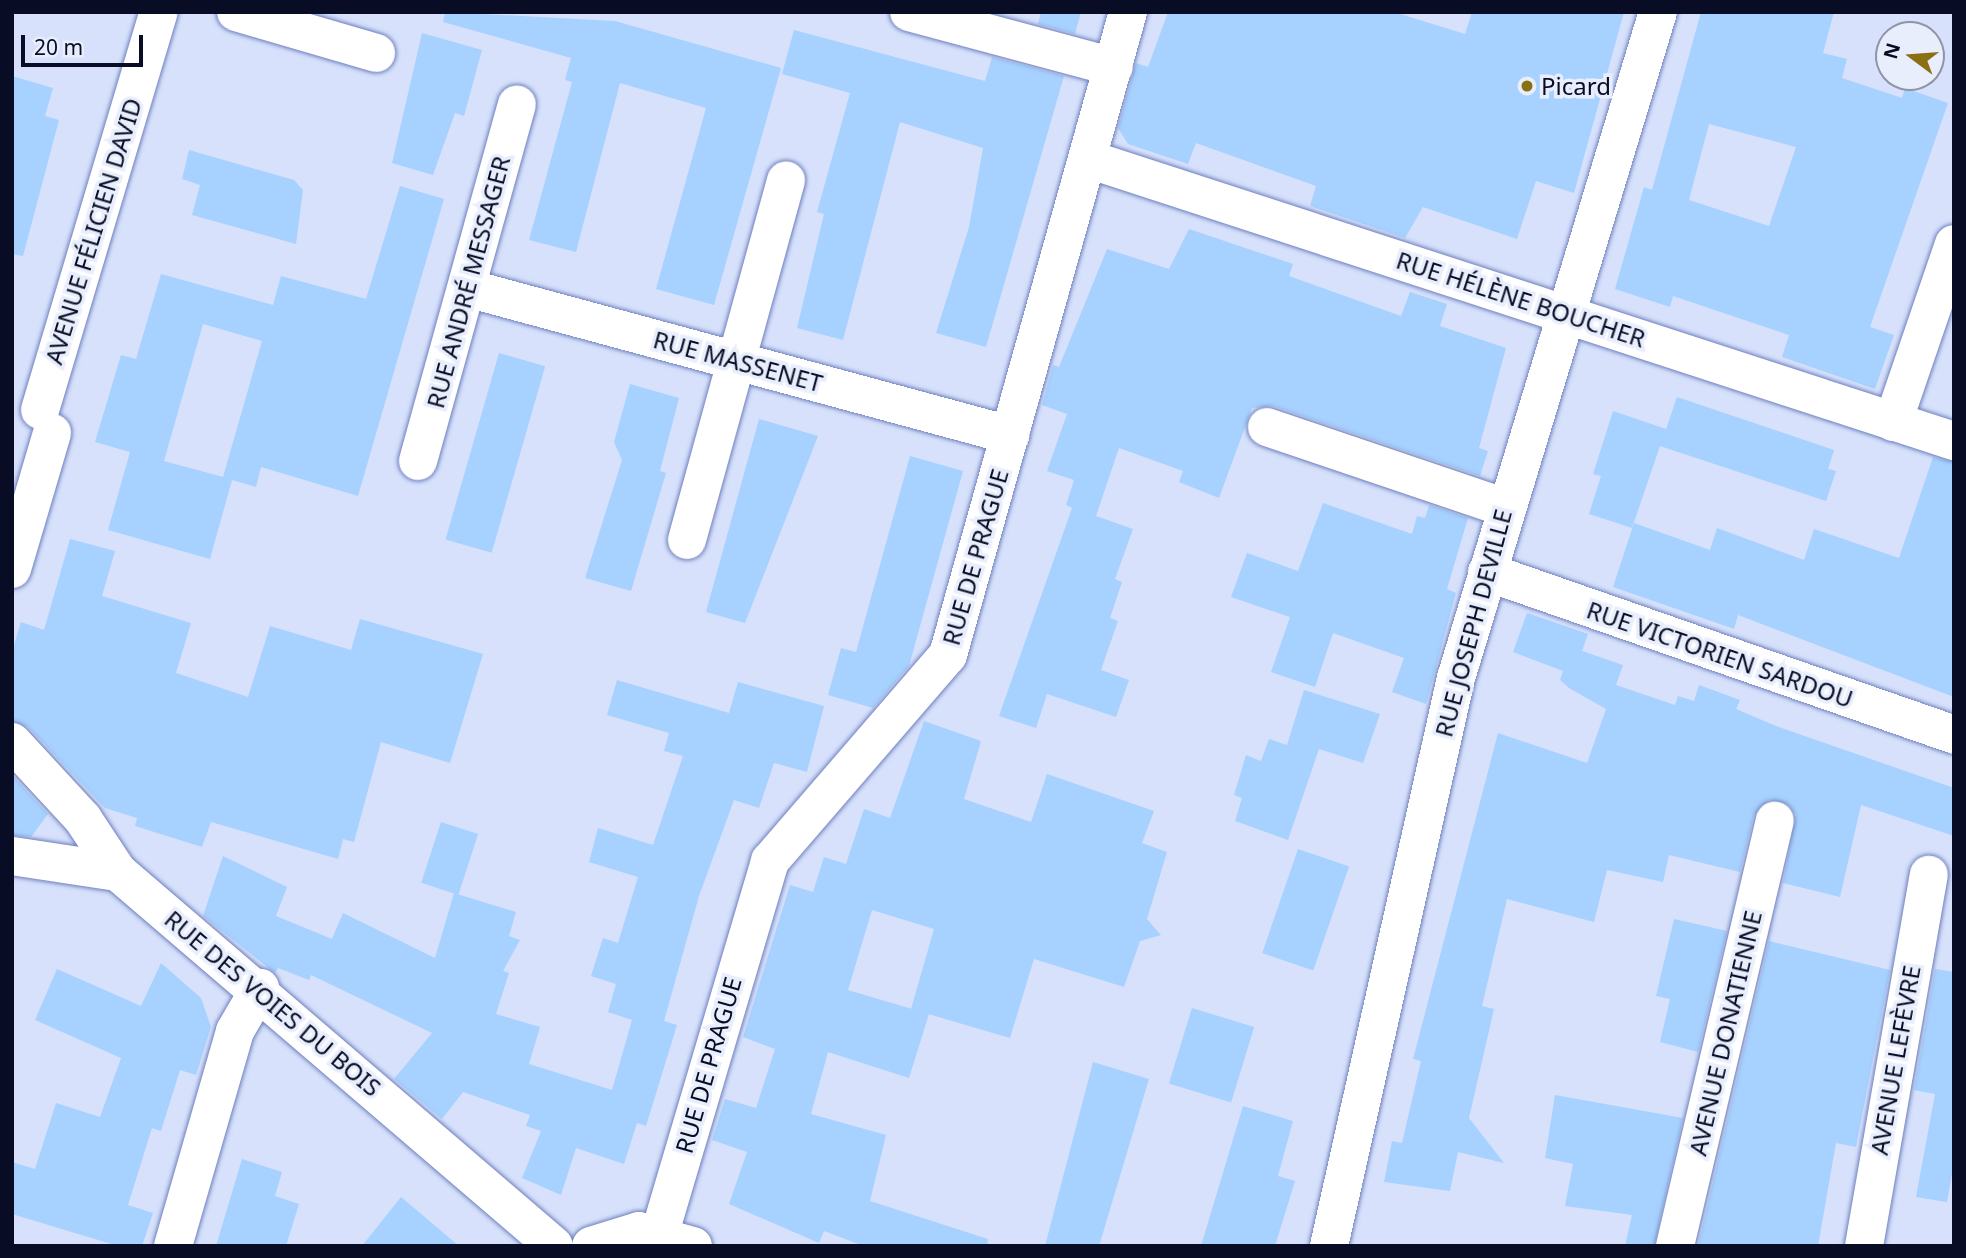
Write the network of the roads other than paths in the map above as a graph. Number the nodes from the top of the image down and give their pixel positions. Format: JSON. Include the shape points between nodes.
{"nodes":[{"id":1,"x":159,"y":12,"type":"edge"},
{"id":2,"x":236,"y":12,"type":"edge"},
{"id":3,"x":909,"y":12,"type":"edge"},
{"id":4,"x":1129,"y":12,"type":"edge"},
{"id":5,"x":1658,"y":12,"type":"edge"},
{"id":6,"x":376,"y":53,"type":"dead end"},
{"id":7,"x":1114,"y":67,"type":"junction"},
{"id":8,"x":517,"y":104,"type":"dead end"},
{"id":9,"x":1088,"y":159,"type":"junction"},
{"id":10,"x":786,"y":180,"type":"dead end"},
{"id":11,"x":1954,"y":244,"type":"edge"},
{"id":12,"x":467,"y":288,"type":"junction"},
{"id":13,"x":1563,"y":312,"type":"junction"},
{"id":14,"x":736,"y":360,"type":"junction"},
{"id":15,"x":1894,"y":422,"type":"junction"},
{"id":16,"x":1267,"y":427,"type":"dead end"},
{"id":17,"x":1010,"y":435,"type":"junction"},
{"id":18,"x":1954,"y":442,"type":"edge"},
{"id":19,"x":418,"y":461,"type":"dead end"},
{"id":20,"x":1503,"y":507,"type":"junction"},
{"id":21,"x":687,"y":540,"type":"dead end"},
{"id":22,"x":12,"y":569,"type":"edge"},
{"id":23,"x":1487,"y":572,"type":"junction"},
{"id":24,"x":1954,"y":735,"type":"edge"},
{"id":25,"x":12,"y":742,"type":"edge"},
{"id":26,"x":1775,"y":821,"type":"dead end"},
{"id":27,"x":12,"y":856,"type":"edge"},
{"id":28,"x":118,"y":872,"type":"junction"},
{"id":29,"x":1929,"y":876,"type":"dead end"},
{"id":30,"x":260,"y":988,"type":"junction"},
{"id":31,"x":657,"y":1239,"type":"edge"},
{"id":32,"x":173,"y":1246,"type":"edge"},
{"id":33,"x":554,"y":1246,"type":"edge"},
{"id":34,"x":591,"y":1246,"type":"edge"},
{"id":35,"x":694,"y":1246,"type":"edge"},
{"id":36,"x":1329,"y":1246,"type":"edge"},
{"id":37,"x":1675,"y":1246,"type":"edge"},
{"id":38,"x":1864,"y":1246,"type":"edge"}],
"edges":[{"from":1,"to":22,"type":"street","name":"AVENUE FÉLICIEN DAVID","via":[[46,422]]},
{"from":2,"to":6,"type":"street"},
{"from":3,"to":7,"type":"street"},
{"from":4,"to":7,"type":"street","name":"RUE DE PRAGUE"},
{"from":5,"to":13,"type":"street","name":"RUE JOSEPH DEVILLE","via":[[1581,276]]},
{"from":7,"to":9,"type":"street","name":"RUE DE PRAGUE"},
{"from":8,"to":12,"type":"street","name":"RUE ANDRÉ MESSAGER"},
{"from":9,"to":13,"type":"street","name":"RUE HÉLÈNE BOUCHER"},
{"from":9,"to":17,"type":"street","name":"RUE DE PRAGUE"},
{"from":10,"to":14,"type":"street"},
{"from":11,"to":15,"type":"street"},
{"from":12,"to":14,"type":"street","name":"RUE MASSENET"},
{"from":12,"to":19,"type":"street","name":"RUE ANDRÉ MESSAGER"},
{"from":13,"to":15,"type":"street","name":"RUE HÉLÈNE BOUCHER"},
{"from":13,"to":20,"type":"street","name":"RUE JOSEPH DEVILLE"},
{"from":14,"to":17,"type":"street","name":"RUE MASSENET"},
{"from":14,"to":21,"type":"street"},
{"from":15,"to":18,"type":"street","name":"RUE HÉLÈNE BOUCHER"},
{"from":16,"to":20,"type":"street"},
{"from":17,"to":31,"type":"street","name":"RUE DE PRAGUE","via":[[942,666],[770,861]]},
{"from":20,"to":23,"type":"street","name":"RUE JOSEPH DEVILLE"},
{"from":23,"to":24,"type":"street","name":"RUE VICTORIEN SARDOU"},
{"from":23,"to":36,"type":"street","name":"RUE JOSEPH DEVILLE","via":[[1456,678]]},
{"from":25,"to":28,"type":"street","name":"RUE DES VOIES DU BOIS","via":[[83,819]]},
{"from":26,"to":37,"type":"street","name":"AVENUE DONATIENNE"},
{"from":27,"to":28,"type":"street"},
{"from":28,"to":30,"type":"street","name":"RUE DES VOIES DU BOIS"},
{"from":29,"to":38,"type":"street","name":"AVENUE LEFÈVRE"},
{"from":30,"to":32,"type":"street","via":[[235,1031]]},
{"from":30,"to":33,"type":"street","name":"RUE DES VOIES DU BOIS"},
{"from":31,"to":34,"type":"street","via":[[608,1236]]},
{"from":31,"to":35,"type":"street"}]}
